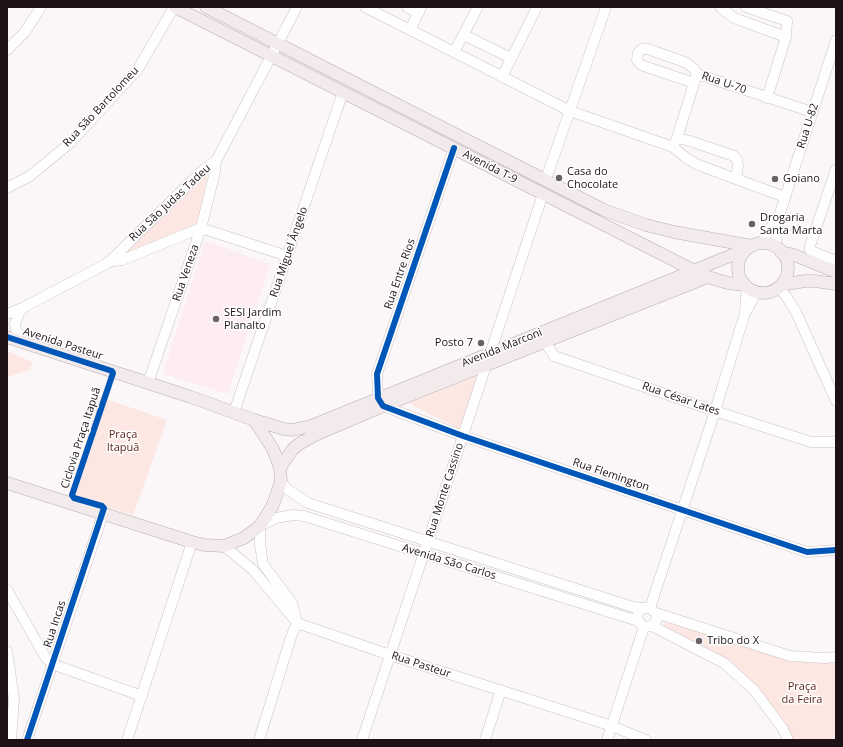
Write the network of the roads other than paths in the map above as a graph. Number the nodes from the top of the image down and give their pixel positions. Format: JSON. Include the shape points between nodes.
{"nodes":[{"id":1,"x":41,"y":7,"type":"edge"},
{"id":2,"x":174,"y":7,"type":"edge"},
{"id":3,"x":206,"y":7,"type":"edge"},
{"id":4,"x":297,"y":7,"type":"edge"},
{"id":5,"x":365,"y":7,"type":"edge"},
{"id":6,"x":408,"y":7,"type":"edge"},
{"id":7,"x":478,"y":7,"type":"edge"},
{"id":8,"x":536,"y":7,"type":"edge"},
{"id":9,"x":606,"y":7,"type":"edge"},
{"id":10,"x":719,"y":7,"type":"edge"},
{"id":11,"x":746,"y":7,"type":"edge"},
{"id":12,"x":420,"y":10,"type":"edge"},
{"id":13,"x":410,"y":30,"type":"junction"},
{"id":14,"x":464,"y":35,"type":"junction"},
{"id":15,"x":786,"y":37,"type":"junction"},
{"id":16,"x":836,"y":40,"type":"edge"},
{"id":17,"x":279,"y":44,"type":"junction"},
{"id":18,"x":7,"y":50,"type":"edge"},
{"id":19,"x":454,"y":52,"type":"junction"},
{"id":20,"x":272,"y":56,"type":"junction"},
{"id":21,"x":511,"y":58,"type":"junction"},
{"id":22,"x":502,"y":77,"type":"junction"},
{"id":23,"x":695,"y":78,"type":"junction"},
{"id":24,"x":344,"y":92,"type":"junction"},
{"id":25,"x":767,"y":98,"type":"junction"},
{"id":26,"x":570,"y":111,"type":"junction"},
{"id":27,"x":812,"y":112,"type":"junction"},
{"id":28,"x":675,"y":142,"type":"junction"},
{"id":29,"x":454,"y":148,"type":"junction"},
{"id":30,"x":216,"y":161,"type":"junction"},
{"id":31,"x":836,"y":169,"type":"edge"},
{"id":32,"x":546,"y":179,"type":"junction"},
{"id":33,"x":736,"y":179,"type":"junction"},
{"id":34,"x":7,"y":188,"type":"edge"},
{"id":35,"x":543,"y":194,"type":"junction"},
{"id":36,"x":784,"y":198,"type":"junction"},
{"id":37,"x":780,"y":213,"type":"junction"},
{"id":38,"x":201,"y":228,"type":"junction"},
{"id":39,"x":753,"y":246,"type":"junction"},
{"id":40,"x":778,"y":250,"type":"junction"},
{"id":41,"x":287,"y":256,"type":"junction"},
{"id":42,"x":836,"y":261,"type":"edge"},
{"id":43,"x":108,"y":262,"type":"junction"},
{"id":44,"x":694,"y":270,"type":"junction"},
{"id":45,"x":836,"y":272,"type":"edge"},
{"id":46,"x":708,"y":277,"type":"junction"},
{"id":47,"x":836,"y":284,"type":"edge"},
{"id":48,"x":780,"y":286,"type":"junction"},
{"id":49,"x":750,"y":288,"type":"junction"},
{"id":50,"x":24,"y":307,"type":"junction"},
{"id":51,"x":7,"y":314,"type":"edge"},
{"id":52,"x":7,"y":331,"type":"edge"},
{"id":53,"x":542,"y":337,"type":"junction"},
{"id":54,"x":17,"y":340,"type":"edge"},
{"id":55,"x":490,"y":352,"type":"junction"},
{"id":56,"x":486,"y":365,"type":"junction"},
{"id":57,"x":148,"y":383,"type":"junction"},
{"id":58,"x":836,"y":401,"type":"edge"},
{"id":59,"x":380,"y":402,"type":"junction"},
{"id":60,"x":715,"y":411,"type":"junction"},
{"id":61,"x":234,"y":412,"type":"junction"},
{"id":62,"x":254,"y":420,"type":"junction"},
{"id":63,"x":313,"y":430,"type":"junction"},
{"id":64,"x":463,"y":436,"type":"junction"},
{"id":65,"x":836,"y":442,"type":"edge"},
{"id":66,"x":280,"y":468,"type":"junction"},
{"id":67,"x":281,"y":481,"type":"junction"},
{"id":68,"x":7,"y":483,"type":"edge"},
{"id":69,"x":308,"y":503,"type":"junction"},
{"id":70,"x":682,"y":510,"type":"junction"},
{"id":71,"x":103,"y":514,"type":"junction"},
{"id":72,"x":304,"y":516,"type":"junction"},
{"id":73,"x":260,"y":526,"type":"junction"},
{"id":74,"x":428,"y":541,"type":"junction"},
{"id":75,"x":192,"y":542,"type":"junction"},
{"id":76,"x":224,"y":546,"type":"junction"},
{"id":77,"x":836,"y":550,"type":"edge"},
{"id":78,"x":423,"y":554,"type":"junction"},
{"id":79,"x":263,"y":564,"type":"junction"},
{"id":80,"x":254,"y":570,"type":"junction"},
{"id":81,"x":7,"y":590,"type":"edge"},
{"id":82,"x":650,"y":610,"type":"junction"},
{"id":83,"x":297,"y":623,"type":"junction"},
{"id":84,"x":644,"y":625,"type":"junction"},
{"id":85,"x":7,"y":651,"type":"edge"},
{"id":86,"x":390,"y":655,"type":"junction"},
{"id":87,"x":836,"y":657,"type":"edge"},
{"id":88,"x":52,"y":664,"type":"junction"},
{"id":89,"x":500,"y":690,"type":"junction"},
{"id":90,"x":142,"y":696,"type":"junction"},
{"id":91,"x":612,"y":726,"type":"junction"},
{"id":92,"x":11,"y":740,"type":"edge"},
{"id":93,"x":27,"y":740,"type":"edge"},
{"id":94,"x":127,"y":740,"type":"edge"},
{"id":95,"x":259,"y":740,"type":"edge"},
{"id":96,"x":362,"y":740,"type":"edge"},
{"id":97,"x":485,"y":740,"type":"edge"},
{"id":98,"x":607,"y":740,"type":"edge"},
{"id":99,"x":646,"y":740,"type":"edge"},
{"id":100,"x":788,"y":740,"type":"edge"}],
"edges":[{"from":1,"to":18,"type":"street","via":[[25,32]]},
{"from":2,"to":20,"type":"main road","name":"Avenida T-9"},
{"from":2,"to":34,"type":"street","name":"Rua São Bartolomeu","via":[[138,69],[70,143],[30,176]]},
{"from":3,"to":17,"type":"main road","name":"Avenida T-9"},
{"from":4,"to":17,"type":"street","name":"Rua São Judas Tadeu"},
{"from":5,"to":13,"type":"street"},
{"from":6,"to":12,"type":"street"},
{"from":7,"to":14,"type":"street"},
{"from":8,"to":21,"type":"street"},
{"from":9,"to":26,"type":"street"},
{"from":10,"to":15,"type":"street","via":[[734,18]]},
{"from":11,"to":15,"type":"street","via":[[787,21]]},
{"from":12,"to":13,"type":"street"},
{"from":13,"to":19,"type":"street"},
{"from":14,"to":19,"type":"street"},
{"from":14,"to":21,"type":"street"},
{"from":15,"to":25,"type":"street"},
{"from":16,"to":27,"type":"street","name":"Rua U-82"},
{"from":17,"to":20,"type":"street","name":"Rua São Judas Tadeu"},
{"from":17,"to":32,"type":"main road","name":"Avenida T-9"},
{"from":19,"to":22,"type":"street"},
{"from":20,"to":24,"type":"main road","name":"Avenida T-9"},
{"from":20,"to":30,"type":"street","name":"Rua São Judas Tadeu"},
{"from":21,"to":22,"type":"street"},
{"from":22,"to":26,"type":"street"},
{"from":23,"to":23,"type":"street","name":"Rua U-70","via":[[694,68],[687,63],[648,49],[642,49],[638,53],[637,60],[641,65]]},
{"from":23,"to":25,"type":"street","name":"Rua U-70"},
{"from":23,"to":28,"type":"street"},
{"from":24,"to":29,"type":"main road","name":"Avenida T-9"},
{"from":24,"to":41,"type":"street","name":"Rua Miguel Ângelo"},
{"from":25,"to":27,"type":"street","name":"Rua U-70"},
{"from":26,"to":28,"type":"street"},
{"from":26,"to":32,"type":"street"},
{"from":27,"to":36,"type":"street","name":"Rua U-82"},
{"from":28,"to":33,"type":"street","via":[[696,164]]},
{"from":28,"to":33,"type":"street","via":[[690,141],[734,156],[738,165]]},
{"from":29,"to":35,"type":"main road","name":"Avenida T-9"},
{"from":29,"to":59,"type":"street","name":"Rua Entre Rios","via":[[377,374]]},
{"from":30,"to":38,"type":"street","name":"Rua Veneza"},
{"from":30,"to":43,"type":"street","name":"Rua São Judas Tadeu","via":[[204,169]]},
{"from":31,"to":42,"type":"street","via":[[810,246],[810,250]]},
{"from":32,"to":39,"type":"main road","name":"Avenida T-9","via":[[604,210],[646,225],[700,238]]},
{"from":33,"to":36,"type":"street"},
{"from":35,"to":44,"type":"main road","name":"Avenida T-9"},
{"from":35,"to":55,"type":"street","name":"Rua Monte Cassino"},
{"from":36,"to":37,"type":"street","name":"Rua U-82"},
{"from":37,"to":39,"type":"street","name":"Rua U-82"},
{"from":37,"to":40,"type":"street","name":"Rua U-82"},
{"from":38,"to":41,"type":"street"},
{"from":38,"to":43,"type":"street","via":[[122,260]]},
{"from":38,"to":57,"type":"street","name":"Rua Veneza"},
{"from":39,"to":40,"type":"main road"},
{"from":39,"to":44,"type":"main road","name":"Avenida Marconi"},
{"from":39,"to":49,"type":"main road","via":[[739,260],[738,266],[738,273]]},
{"from":40,"to":45,"type":"main road"},
{"from":40,"to":48,"type":"main road","via":[[784,257],[787,269],[787,275]]},
{"from":41,"to":61,"type":"street","name":"Rua Miguel Ângelo"},
{"from":43,"to":50,"type":"street","name":"Rua São Judas Tadeu"},
{"from":44,"to":46,"type":"main road","name":"Avenida T-9"},
{"from":44,"to":53,"type":"main road","name":"Avenida Marconi"},
{"from":46,"to":49,"type":"main road","name":"Avenida T-9"},
{"from":46,"to":53,"type":"main road","name":"Avenida Marconi"},
{"from":47,"to":48,"type":"main road","via":[[805,281]]},
{"from":48,"to":49,"type":"main road","via":[[768,292]]},
{"from":48,"to":58,"type":"street","via":[[796,312]]},
{"from":49,"to":60,"type":"street","via":[[745,313]]},
{"from":50,"to":51,"type":"street","name":"Rua São Judas Tadeu"},
{"from":50,"to":54,"type":"street","via":[[15,324]]},
{"from":52,"to":54,"type":"street"},
{"from":53,"to":55,"type":"main road","name":"Avenida Marconi"},
{"from":53,"to":56,"type":"main road","name":"Avenida Marconi"},
{"from":53,"to":60,"type":"street","name":"Rua César Lates","via":[[554,356]]},
{"from":54,"to":57,"type":"main road","name":"Avenida Pasteur"},
{"from":55,"to":56,"type":"street","name":"Rua Monte Cassino"},
{"from":55,"to":59,"type":"main road","name":"Avenida Marconi"},
{"from":56,"to":59,"type":"main road","name":"Avenida Marconi"},
{"from":56,"to":64,"type":"street","name":"Rua Monte Cassino"},
{"from":57,"to":61,"type":"main road","name":"Avenida Pasteur"},
{"from":59,"to":63,"type":"main road","name":"Avenida Marconi"},
{"from":59,"to":64,"type":"street","name":"Rua Flemington"},
{"from":60,"to":65,"type":"street","name":"Rua César Lates","via":[[811,442]]},
{"from":60,"to":70,"type":"street"},
{"from":61,"to":62,"type":"main road","name":"Avenida Pasteur"},
{"from":62,"to":63,"type":"main road","name":"Avenida Marconi","via":[[284,429]]},
{"from":62,"to":66,"type":"main road","via":[[273,449]]},
{"from":63,"to":66,"type":"main road","name":"Avenida Marconi","via":[[292,450]]},
{"from":64,"to":70,"type":"street","name":"Rua Flemington"},
{"from":64,"to":74,"type":"street","name":"Rua Monte Cassino"},
{"from":66,"to":67,"type":"main road"},
{"from":67,"to":69,"type":"street","name":"Avenida São Carlos","via":[[287,489]]},
{"from":67,"to":73,"type":"main road","via":[[273,505]]},
{"from":68,"to":71,"type":"main road"},
{"from":69,"to":72,"type":"street"},
{"from":69,"to":74,"type":"street","name":"Avenida São Carlos"},
{"from":70,"to":77,"type":"street","name":"Rua Flemington","via":[[807,552]]},
{"from":70,"to":82,"type":"street"},
{"from":71,"to":75,"type":"main road"},
{"from":71,"to":88,"type":"street","name":"Rua Incas"},
{"from":72,"to":73,"type":"street","name":"Avenida São Carlos","via":[[284,516]]},
{"from":72,"to":78,"type":"street","name":"Avenida São Carlos"},
{"from":73,"to":76,"type":"main road","via":[[244,538]]},
{"from":73,"to":79,"type":"street"},
{"from":74,"to":78,"type":"street","name":"Rua Monte Cassino"},
{"from":74,"to":82,"type":"street","name":"Avenida São Carlos","via":[[633,607]]},
{"from":75,"to":76,"type":"main road"},
{"from":75,"to":90,"type":"street"},
{"from":76,"to":80,"type":"street"},
{"from":78,"to":84,"type":"street","name":"Avenida São Carlos"},
{"from":78,"to":86,"type":"street","name":"Rua Monte Cassino"},
{"from":79,"to":80,"type":"street"},
{"from":79,"to":83,"type":"street","via":[[292,603]]},
{"from":80,"to":83,"type":"street"},
{"from":81,"to":88,"type":"street","via":[[46,658]]},
{"from":82,"to":84,"type":"street","via":[[656,620]]},
{"from":82,"to":84,"type":"street","via":[[639,611],[637,616]]},
{"from":82,"to":87,"type":"street","name":"Avenida São Carlos","via":[[790,656]]},
{"from":83,"to":86,"type":"street","name":"Rua Pasteur"},
{"from":83,"to":95,"type":"street"},
{"from":84,"to":91,"type":"street"},
{"from":84,"to":100,"type":"street","name":"Avenida São Carlos","via":[[724,663],[754,690],[783,729]]},
{"from":85,"to":92,"type":"street","via":[[14,699]]},
{"from":86,"to":89,"type":"street","name":"Rua Pasteur"},
{"from":86,"to":96,"type":"street","name":"Rua Monte Cassino"},
{"from":88,"to":90,"type":"street"},
{"from":88,"to":93,"type":"street","name":"Rua Incas"},
{"from":89,"to":91,"type":"street","name":"Rua Pasteur"},
{"from":89,"to":97,"type":"street"},
{"from":90,"to":94,"type":"street"},
{"from":91,"to":98,"type":"street"},
{"from":91,"to":99,"type":"street","name":"Rua Pasteur"}]}
